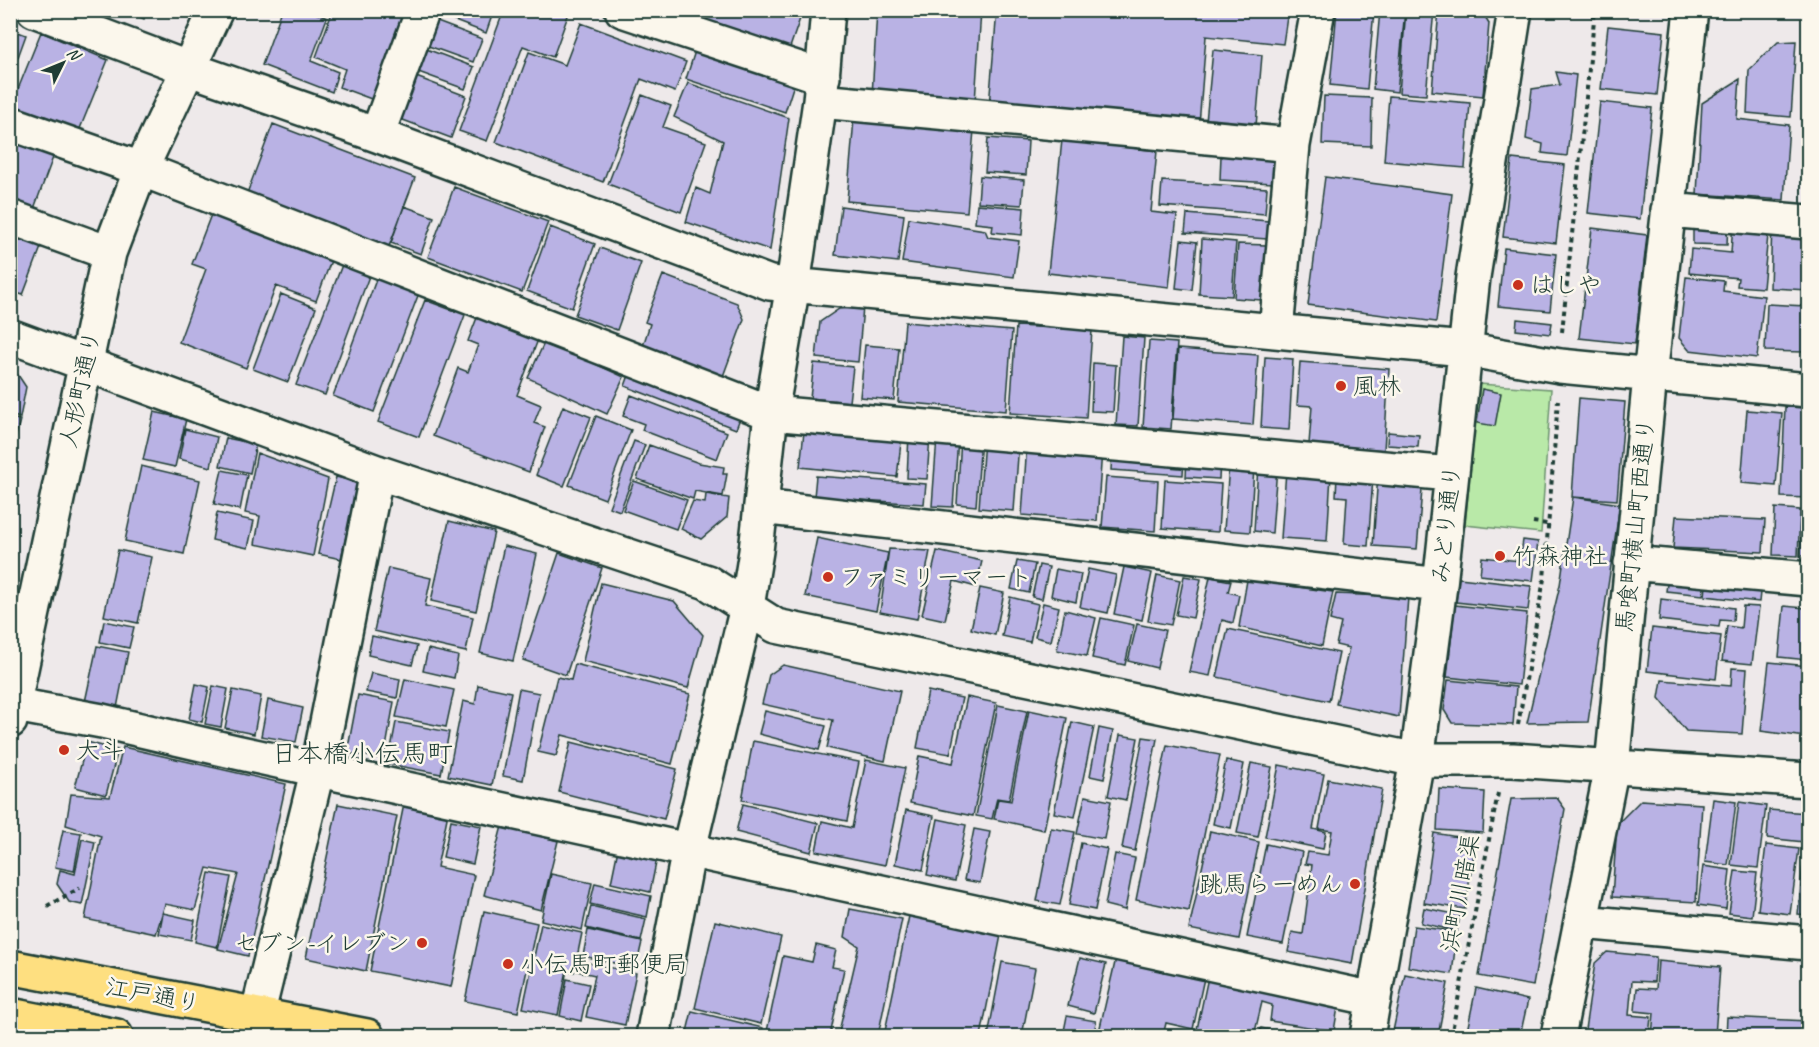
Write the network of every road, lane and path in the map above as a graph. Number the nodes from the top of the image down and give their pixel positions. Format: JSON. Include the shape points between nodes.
{"nodes":[{"id":1,"x":34,"y":10,"type":"edge"},
{"id":2,"x":216,"y":10,"type":"edge"},
{"id":3,"x":423,"y":10,"type":"edge"},
{"id":4,"x":622,"y":10,"type":"edge"},
{"id":5,"x":828,"y":10,"type":"edge"},
{"id":6,"x":1318,"y":10,"type":"edge"},
{"id":7,"x":1515,"y":10,"type":"edge"},
{"id":8,"x":1595,"y":10,"type":"edge"},
{"id":9,"x":1690,"y":10,"type":"edge"},
{"id":10,"x":187,"y":68,"type":"junction"},
{"id":11,"x":822,"y":89,"type":"junction"},
{"id":12,"x":10,"y":123,"type":"edge"},
{"id":13,"x":377,"y":135,"type":"junction"},
{"id":14,"x":1293,"y":145,"type":"junction"},
{"id":15,"x":141,"y":169,"type":"junction"},
{"id":16,"x":1668,"y":210,"type":"junction"},
{"id":17,"x":10,"y":217,"type":"edge"},
{"id":18,"x":1809,"y":222,"type":"edge"},
{"id":19,"x":109,"y":253,"type":"junction"},
{"id":20,"x":793,"y":285,"type":"junction"},
{"id":21,"x":1276,"y":331,"type":"junction"},
{"id":22,"x":10,"y":336,"type":"edge"},
{"id":23,"x":1464,"y":349,"type":"junction"},
{"id":24,"x":85,"y":364,"type":"junction"},
{"id":25,"x":1560,"y":366,"type":"junction"},
{"id":26,"x":1650,"y":376,"type":"junction"},
{"id":27,"x":1809,"y":390,"type":"edge"},
{"id":28,"x":771,"y":413,"type":"junction"},
{"id":29,"x":377,"y":472,"type":"junction"},
{"id":30,"x":1451,"y":474,"type":"junction"},
{"id":31,"x":761,"y":507,"type":"junction"},
{"id":32,"x":1533,"y":522,"type":"dead end"},
{"id":33,"x":1547,"y":524,"type":"junction"},
{"id":34,"x":1631,"y":563,"type":"junction"},
{"id":35,"x":1809,"y":579,"type":"edge"},
{"id":36,"x":1440,"y":585,"type":"junction"},
{"id":37,"x":747,"y":607,"type":"junction"},
{"id":38,"x":12,"y":710,"type":"edge"},
{"id":39,"x":1515,"y":746,"type":"junction"},
{"id":40,"x":1417,"y":760,"type":"junction"},
{"id":41,"x":1612,"y":766,"type":"junction"},
{"id":42,"x":318,"y":768,"type":"junction"},
{"id":43,"x":1809,"y":780,"type":"edge"},
{"id":44,"x":689,"y":849,"type":"junction"},
{"id":45,"x":80,"y":888,"type":"dead end"},
{"id":46,"x":47,"y":906,"type":"dead end"},
{"id":47,"x":1582,"y":922,"type":"junction"},
{"id":48,"x":1809,"y":943,"type":"edge"},
{"id":49,"x":10,"y":967,"type":"edge"},
{"id":50,"x":1374,"y":999,"type":"junction"},
{"id":51,"x":10,"y":1015,"type":"edge"},
{"id":52,"x":257,"y":1016,"type":"junction"},
{"id":53,"x":116,"y":1036,"type":"edge"},
{"id":54,"x":367,"y":1036,"type":"edge"},
{"id":55,"x":653,"y":1036,"type":"edge"},
{"id":56,"x":1367,"y":1036,"type":"edge"},
{"id":57,"x":1450,"y":1036,"type":"edge"},
{"id":58,"x":1558,"y":1036,"type":"edge"}],
"edges":[{"from":1,"to":10,"type":"street"},
{"from":2,"to":10,"type":"street","name":"人形町通り"},
{"from":3,"to":13,"type":"street"},
{"from":4,"to":11,"type":"street"},
{"from":5,"to":11,"type":"street"},
{"from":6,"to":14,"type":"street"},
{"from":7,"to":23,"type":"street","name":"みどり通り"},
{"from":8,"to":25,"type":"path","name":"浜町川暗渠"},
{"from":9,"to":16,"type":"street","name":"馬喰町横山町西通り"},
{"from":10,"to":13,"type":"street"},
{"from":10,"to":15,"type":"street","name":"人形町通り"},
{"from":11,"to":14,"type":"street"},
{"from":11,"to":20,"type":"street"},
{"from":12,"to":15,"type":"street"},
{"from":13,"to":20,"type":"street","via":[[770,283]]},
{"from":14,"to":21,"type":"street"},
{"from":15,"to":19,"type":"street","name":"人形町通り"},
{"from":15,"to":28,"type":"street"},
{"from":16,"to":18,"type":"street"},
{"from":16,"to":26,"type":"street","name":"馬喰町横山町西通り"},
{"from":17,"to":19,"type":"street"},
{"from":19,"to":24,"type":"street","name":"人形町通り"},
{"from":20,"to":21,"type":"street"},
{"from":20,"to":28,"type":"street"},
{"from":21,"to":23,"type":"street"},
{"from":22,"to":24,"type":"street"},
{"from":23,"to":25,"type":"street"},
{"from":23,"to":30,"type":"street","name":"みどり通り"},
{"from":24,"to":29,"type":"street"},
{"from":24,"to":38,"type":"street","name":"人形町通り"},
{"from":25,"to":26,"type":"street"},
{"from":25,"to":33,"type":"path","name":"浜町川暗渠"},
{"from":26,"to":27,"type":"street"},
{"from":26,"to":34,"type":"street","name":"馬喰町横山町西通り"},
{"from":28,"to":30,"type":"street"},
{"from":28,"to":31,"type":"street"},
{"from":29,"to":37,"type":"street","via":[[707,582]]},
{"from":29,"to":42,"type":"street"},
{"from":30,"to":36,"type":"street","name":"みどり通り"},
{"from":31,"to":36,"type":"street"},
{"from":31,"to":37,"type":"street"},
{"from":32,"to":33,"type":"path"},
{"from":33,"to":39,"type":"path","name":"浜町川暗渠","via":[[1544,579]]},
{"from":34,"to":35,"type":"street"},
{"from":34,"to":41,"type":"street","name":"馬喰町横山町西通り"},
{"from":36,"to":40,"type":"street","name":"みどり通り"},
{"from":37,"to":40,"type":"street","via":[[776,626]]},
{"from":37,"to":44,"type":"street"},
{"from":38,"to":42,"type":"street","via":[[102,721]]},
{"from":39,"to":40,"type":"street"},
{"from":39,"to":41,"type":"street"},
{"from":39,"to":57,"type":"path","name":"浜町川暗渠","via":[[1499,790]]},
{"from":40,"to":50,"type":"street","name":"みどり通り"},
{"from":41,"to":43,"type":"street"},
{"from":41,"to":47,"type":"street","name":"馬喰町横山町西通り"},
{"from":42,"to":44,"type":"street"},
{"from":42,"to":52,"type":"street"},
{"from":44,"to":50,"type":"street"},
{"from":44,"to":55,"type":"street"},
{"from":45,"to":46,"type":"path"},
{"from":47,"to":48,"type":"street"},
{"from":47,"to":58,"type":"street","name":"馬喰町横山町西通り"},
{"from":49,"to":52,"type":"highway","name":"江戸通り"},
{"from":50,"to":56,"type":"street","name":"みどり通り"},
{"from":51,"to":53,"type":"highway","name":"江戸通り"},
{"from":52,"to":54,"type":"highway","name":"江戸通り"}]}
